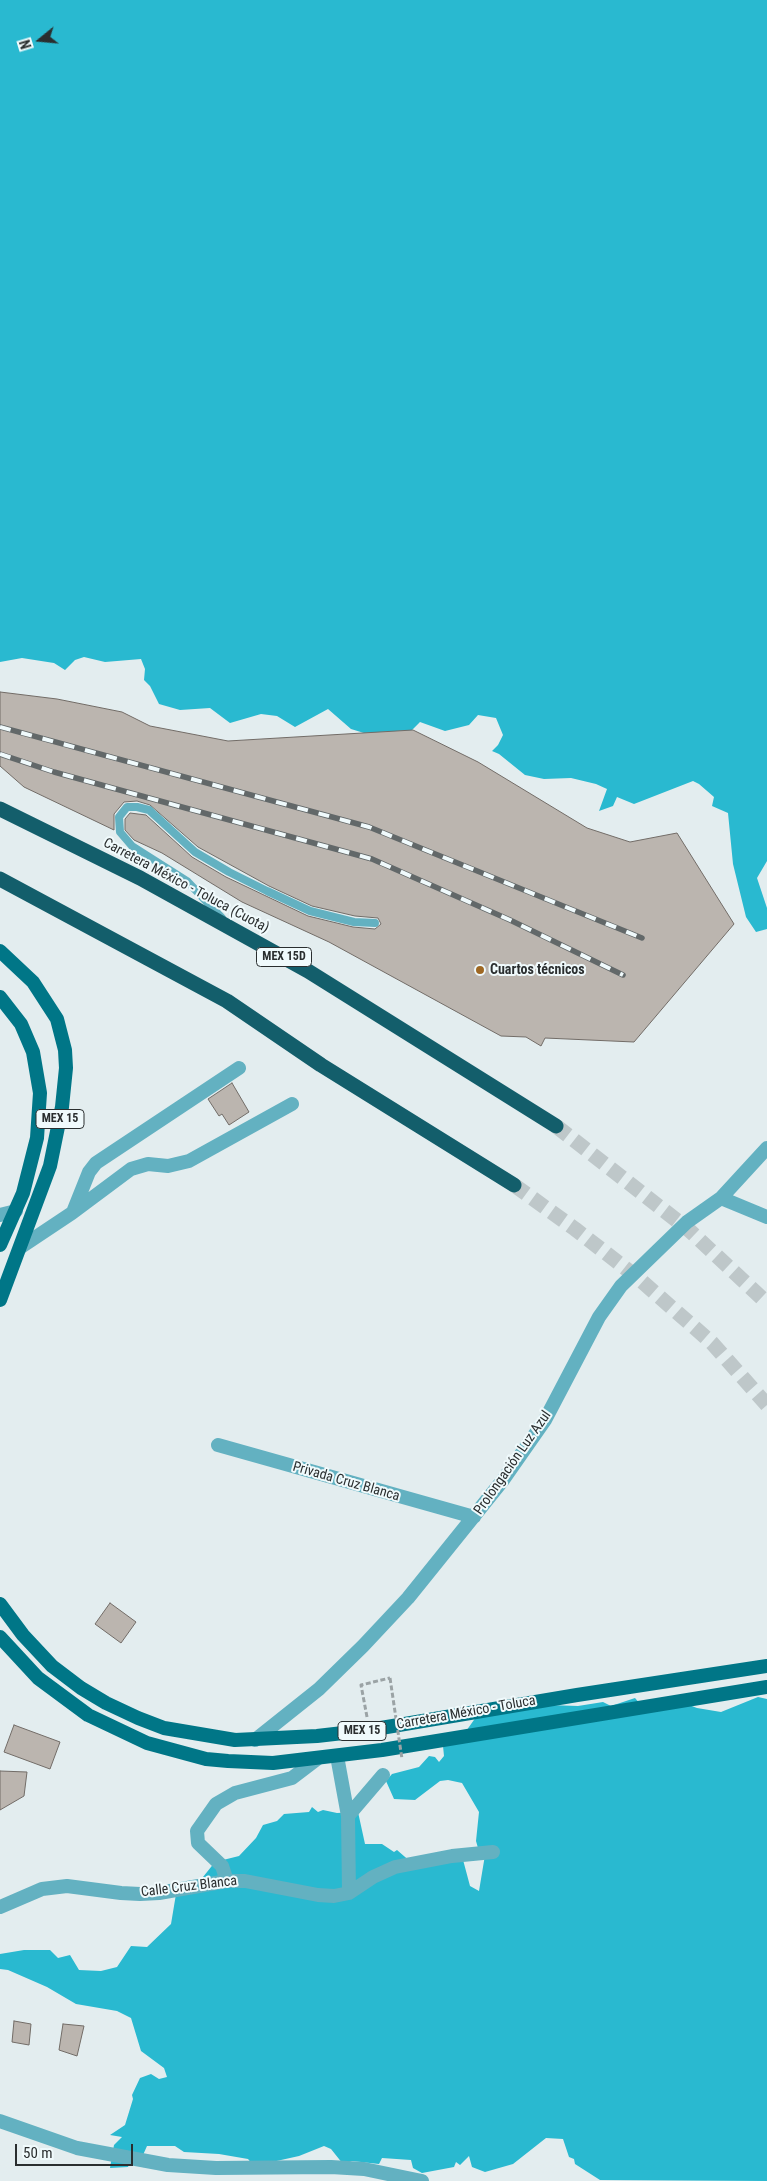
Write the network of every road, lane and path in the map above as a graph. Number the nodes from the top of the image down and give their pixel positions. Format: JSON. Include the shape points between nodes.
{"nodes":[{"id":1,"x":0,"y":809,"type":"edge"},
{"id":2,"x":0,"y":879,"type":"edge"},
{"id":3,"x":375,"y":923,"type":"dead end"},
{"id":4,"x":232,"y":928,"type":"junction"},
{"id":5,"x":0,"y":952,"type":"edge"},
{"id":6,"x":0,"y":997,"type":"edge"},
{"id":7,"x":239,"y":1068,"type":"dead end"},
{"id":8,"x":292,"y":1104,"type":"dead end"},
{"id":9,"x":556,"y":1126,"type":"tunnel mouth"},
{"id":10,"x":767,"y":1148,"type":"edge"},
{"id":11,"x":514,"y":1185,"type":"tunnel mouth"},
{"id":12,"x":721,"y":1198,"type":"junction"},
{"id":13,"x":16,"y":1211,"type":"junction"},
{"id":14,"x":72,"y":1213,"type":"junction"},
{"id":15,"x":0,"y":1215,"type":"edge"},
{"id":16,"x":767,"y":1217,"type":"edge"},
{"id":17,"x":0,"y":1245,"type":"edge"},
{"id":18,"x":21,"y":1247,"type":"junction"},
{"id":19,"x":0,"y":1300,"type":"edge"},
{"id":20,"x":218,"y":1445,"type":"dead end"},
{"id":21,"x":474,"y":1517,"type":"junction"},
{"id":22,"x":0,"y":1604,"type":"edge"},
{"id":23,"x":0,"y":1637,"type":"edge"},
{"id":24,"x":767,"y":1666,"type":"edge"},
{"id":25,"x":767,"y":1687,"type":"edge"},
{"id":26,"x":369,"y":1730,"type":"junction"},
{"id":27,"x":255,"y":1740,"type":"junction"},
{"id":28,"x":337,"y":1756,"type":"junction"},
{"id":29,"x":317,"y":1759,"type":"junction"},
{"id":30,"x":402,"y":1759,"type":"dead end"},
{"id":31,"x":383,"y":1775,"type":"dead end"},
{"id":32,"x":348,"y":1816,"type":"junction"},
{"id":33,"x":493,"y":1852,"type":"dead end"},
{"id":34,"x":227,"y":1881,"type":"junction"},
{"id":35,"x":350,"y":1893,"type":"junction"},
{"id":36,"x":0,"y":1907,"type":"edge"},
{"id":37,"x":0,"y":2121,"type":"edge"},
{"id":38,"x":422,"y":2181,"type":"edge"}],
"edges":[{"from":1,"to":4,"type":"highway","name":"Carretera México - Toluca (Cuota)","number":"MEX 15D","via":[[140,878]]},
{"from":2,"to":11,"type":"highway","via":[[227,1000],[321,1065]]},
{"from":3,"to":4,"type":"lane","via":[[354,922],[310,911],[268,892],[195,852],[149,810],[127,808],[119,817],[120,832],[132,846],[187,880]]},
{"from":4,"to":9,"type":"highway","name":"Carretera México - Toluca (Cuota)","number":"MEX 15D","via":[[308,971]]},
{"from":5,"to":18,"type":"main road","number":"MEX 15","via":[[33,982],[44,997],[57,1019],[65,1050],[65,1088],[50,1166]]},
{"from":6,"to":13,"type":"main road","number":"MEX 15","via":[[21,1024],[33,1052],[40,1093],[37,1138]]},
{"from":7,"to":14,"type":"street","via":[[96,1163]]},
{"from":8,"to":14,"type":"street","via":[[189,1161],[131,1168]]},
{"from":10,"to":12,"type":"street","name":"Prolongación Luz Azul"},
{"from":12,"to":16,"type":"street"},
{"from":12,"to":21,"type":"street","name":"Prolongación Luz Azul","via":[[686,1222],[621,1286],[599,1317],[546,1420]]},
{"from":13,"to":15,"type":"street"},
{"from":13,"to":17,"type":"main road","number":"MEX 15"},
{"from":14,"to":18,"type":"street"},
{"from":18,"to":19,"type":"main road","number":"MEX 15"},
{"from":20,"to":21,"type":"street","name":"Privada Cruz Blanca"},
{"from":21,"to":27,"type":"street","name":"Prolongación Luz Azul","via":[[408,1598],[362,1646],[319,1689]]},
{"from":22,"to":27,"type":"main road","name":"Carretera México - Toluca","number":"MEX 15","via":[[52,1666],[106,1703],[164,1728],[215,1738]]},
{"from":23,"to":29,"type":"main road","name":"Carretera México - Toluca","number":"MEX 15","via":[[27,1668],[63,1699],[147,1744],[206,1759],[228,1761],[273,1763]]},
{"from":24,"to":26,"type":"main road","name":"Carretera México - Toluca","number":"MEX 15"},
{"from":25,"to":28,"type":"main road","name":"Carretera México - Toluca","number":"MEX 15"},
{"from":26,"to":27,"type":"main road","name":"Carretera México - Toluca","number":"MEX 15"},
{"from":26,"to":30,"type":"path","bridge":true,"via":[[360,1685],[390,1678]]},
{"from":28,"to":29,"type":"main road","name":"Carretera México - Toluca","number":"MEX 15"},
{"from":28,"to":32,"type":"street"},
{"from":29,"to":34,"type":"street","via":[[292,1778],[235,1793],[216,1804],[197,1831],[198,1843],[222,1866]]},
{"from":31,"to":32,"type":"street"},
{"from":32,"to":35,"type":"street"},
{"from":33,"to":35,"type":"street","via":[[395,1867]]},
{"from":34,"to":35,"type":"street","name":"Calle Cruz Blanca","via":[[245,1880],[318,1895]]},
{"from":34,"to":36,"type":"street","name":"Calle Cruz Blanca","via":[[159,1893],[121,1893],[67,1886],[42,1890]]},
{"from":37,"to":38,"type":"street","via":[[77,2148],[168,2165],[245,2169],[331,2166]]}]}
